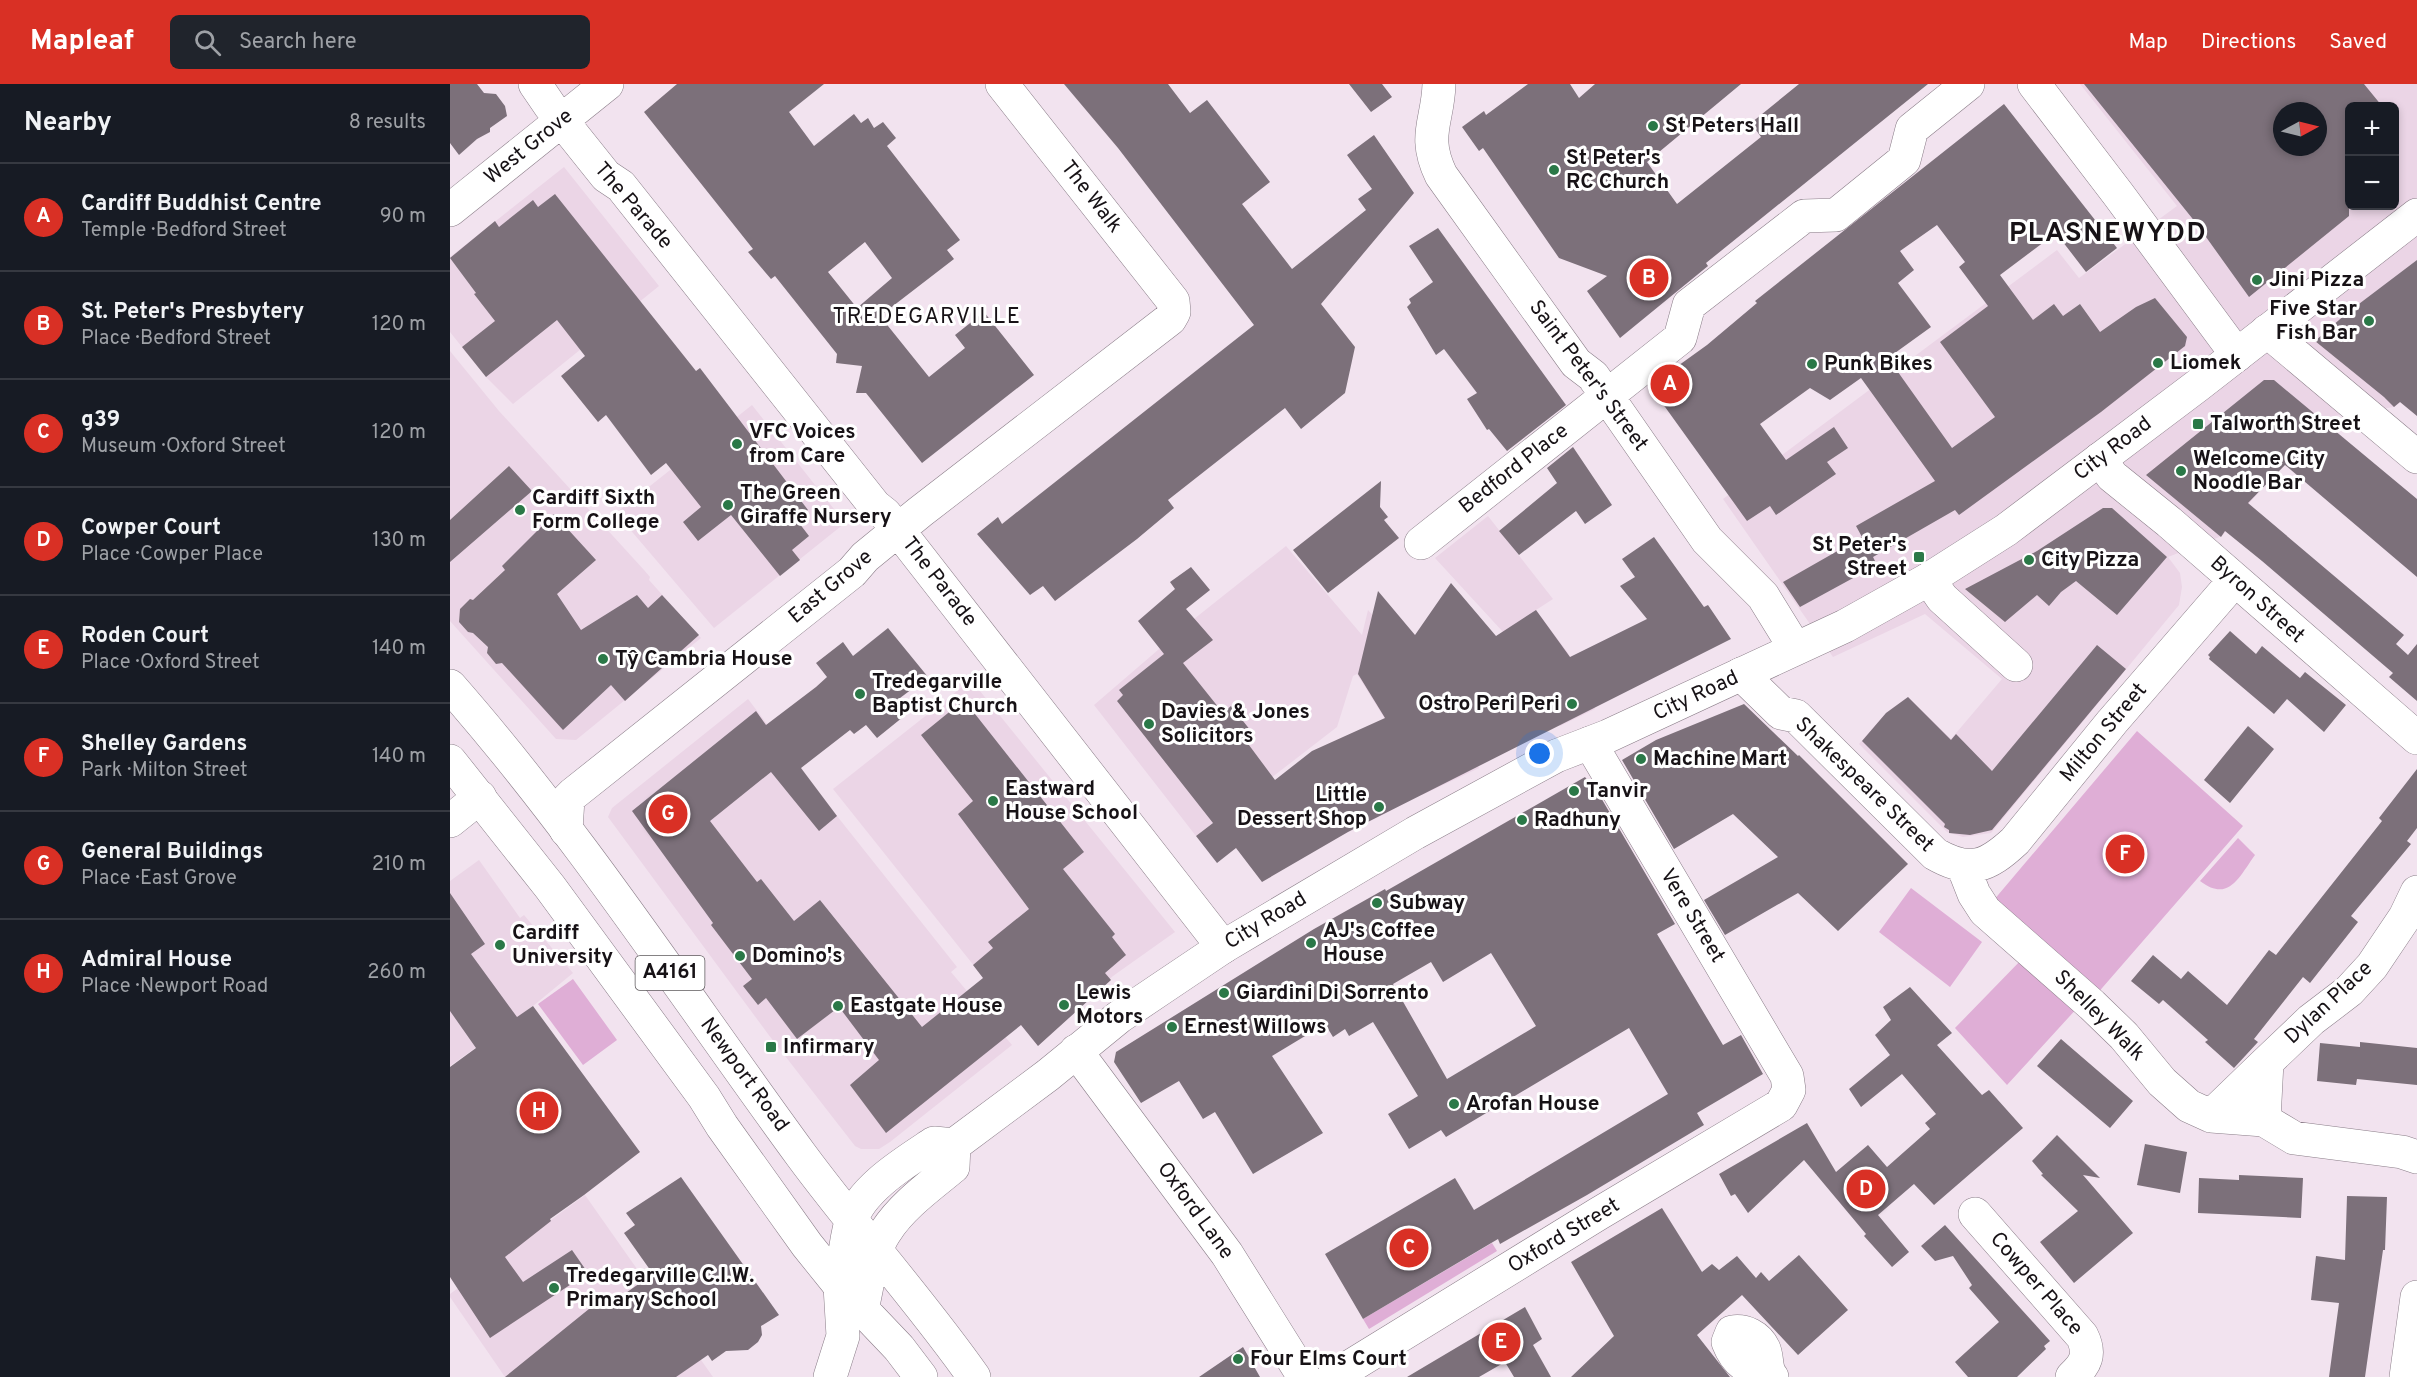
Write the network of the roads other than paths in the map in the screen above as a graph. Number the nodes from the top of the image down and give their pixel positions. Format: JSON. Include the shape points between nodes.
{"nodes":[{"id":1,"x":535,"y":84,"type":"edge"},
{"id":2,"x":607,"y":84,"type":"edge"},
{"id":3,"x":1002,"y":84,"type":"edge"},
{"id":4,"x":1440,"y":84,"type":"edge"},
{"id":5,"x":1968,"y":84,"type":"edge"},
{"id":6,"x":2034,"y":84,"type":"edge"},
{"id":7,"x":562,"y":121,"type":"junction"},
{"id":8,"x":450,"y":210,"type":"edge"},
{"id":9,"x":2417,"y":215,"type":"edge"},
{"id":10,"x":1174,"y":312,"type":"joint"},
{"id":11,"x":2267,"y":331,"type":"junction"},
{"id":12,"x":2237,"y":355,"type":"junction"},
{"id":13,"x":1607,"y":397,"type":"junction"},
{"id":14,"x":2417,"y":457,"type":"edge"},
{"id":15,"x":2100,"y":459,"type":"junction"},
{"id":16,"x":898,"y":530,"type":"junction"},
{"id":17,"x":1421,"y":543,"type":"dead end"},
{"id":18,"x":1929,"y":579,"type":"junction"},
{"id":19,"x":2234,"y":581,"type":"junction"},
{"id":20,"x":1795,"y":648,"type":"junction"},
{"id":21,"x":2016,"y":664,"type":"dead end"},
{"id":22,"x":1741,"y":674,"type":"junction"},
{"id":23,"x":450,"y":686,"type":"edge"},
{"id":24,"x":2417,"y":738,"type":"edge"},
{"id":25,"x":1590,"y":743,"type":"junction"},
{"id":26,"x":450,"y":761,"type":"edge"},
{"id":27,"x":480,"y":797,"type":"junction"},
{"id":28,"x":450,"y":821,"type":"edge"},
{"id":29,"x":566,"y":830,"type":"junction"},
{"id":30,"x":1964,"y":866,"type":"junction"},
{"id":31,"x":2417,"y":892,"type":"edge"},
{"id":32,"x":1223,"y":947,"type":"junction"},
{"id":33,"x":1076,"y":1051,"type":"junction"},
{"id":34,"x":2266,"y":1062,"type":"junction"},
{"id":35,"x":1789,"y":1090,"type":"joint"},
{"id":36,"x":2211,"y":1116,"type":"junction"},
{"id":37,"x":2264,"y":1120,"type":"junction"},
{"id":38,"x":954,"y":1144,"type":"junction"},
{"id":39,"x":2417,"y":1157,"type":"edge"},
{"id":40,"x":1975,"y":1214,"type":"dead end"},
{"id":41,"x":852,"y":1220,"type":"junction"},
{"id":42,"x":876,"y":1252,"type":"junction"},
{"id":43,"x":840,"y":1286,"type":"junction"},
{"id":44,"x":2417,"y":1297,"type":"edge"},
{"id":45,"x":862,"y":1310,"type":"junction"},
{"id":46,"x":843,"y":1336,"type":"junction"},
{"id":47,"x":2079,"y":1368,"type":"edge"},
{"id":48,"x":830,"y":1377,"type":"edge"},
{"id":49,"x":921,"y":1377,"type":"edge"},
{"id":50,"x":974,"y":1377,"type":"edge"},
{"id":51,"x":1304,"y":1377,"type":"edge"},
{"id":52,"x":1333,"y":1377,"type":"edge"},
{"id":53,"x":2406,"y":1377,"type":"edge"}],
"edges":[{"from":1,"to":7,"type":"street","name":"The Parade"},
{"from":2,"to":7,"type":"street","name":"West Grove"},
{"from":3,"to":10,"type":"street","name":"The Walk","via":[[1173,302]]},
{"from":4,"to":13,"type":"street","name":"Saint Peter's Street","via":[[1431,146],[1441,175],[1576,363],[1593,376]]},
{"from":5,"to":13,"type":"street","name":"Bedford Place","via":[[1912,129],[1904,160],[1836,214],[1804,216],[1689,305],[1680,338]]},
{"from":6,"to":12,"type":"street"},
{"from":7,"to":8,"type":"street","name":"West Grove"},
{"from":7,"to":16,"type":"street","name":"The Parade","via":[[606,176],[621,186]]},
{"from":9,"to":11,"type":"street","name":"City Road"},
{"from":10,"to":16,"type":"street","name":"East Grove","via":[[1170,319]]},
{"from":11,"to":12,"type":"street","name":"City Road"},
{"from":11,"to":14,"type":"street"},
{"from":12,"to":15,"type":"street","name":"City Road"},
{"from":13,"to":17,"type":"street","name":"Bedford Place"},
{"from":13,"to":20,"type":"street","name":"Saint Peter's Street","via":[[1707,540],[1763,596]]},
{"from":15,"to":18,"type":"street","name":"City Road","via":[[2006,530]]},
{"from":15,"to":19,"type":"street","name":"Byron Street","via":[[2112,476]]},
{"from":16,"to":29,"type":"street","name":"East Grove","via":[[852,572],[568,799]]},
{"from":16,"to":32,"type":"street","name":"The Parade"},
{"from":18,"to":20,"type":"street","name":"City Road","via":[[1845,626]]},
{"from":18,"to":21,"type":"street","via":[[1942,598]]},
{"from":19,"to":24,"type":"street","name":"Byron Street"},
{"from":19,"to":30,"type":"street","name":"Milton Street","via":[[2015,840],[1983,865]]},
{"from":20,"to":22,"type":"street","name":"City Road"},
{"from":22,"to":25,"type":"street","name":"City Road"},
{"from":22,"to":30,"type":"street","name":"Shakespeare Street","via":[[1781,712],[1796,716],[1935,854]]},
{"from":23,"to":29,"type":"street","name":"Newport Road","number":"A4161","via":[[508,753]]},
{"from":25,"to":32,"type":"street","name":"City Road","via":[[1556,756],[1472,801]]},
{"from":25,"to":35,"type":"street","name":"Vere Street","via":[[1787,1077]]},
{"from":26,"to":27,"type":"street","number":"A4161"},
{"from":27,"to":28,"type":"street"},
{"from":27,"to":43,"type":"street","number":"A4161","via":[[690,1077]]},
{"from":29,"to":41,"type":"street","name":"Newport Road","number":"A4161","via":[[801,1156]]},
{"from":30,"to":36,"type":"street","name":"Shelley Walk","via":[[1985,911],[2124,1036],[2178,1098]]},
{"from":31,"to":34,"type":"street","name":"Dylan Place","via":[[2372,966],[2349,991]]},
{"from":32,"to":33,"type":"street","name":"City Road"},
{"from":33,"to":38,"type":"street","name":"City Road"},
{"from":33,"to":51,"type":"street","name":"Oxford Lane","via":[[1227,1254]]},
{"from":34,"to":36,"type":"street"},
{"from":34,"to":37,"type":"street","name":"Dylan Place"},
{"from":35,"to":52,"type":"street","name":"Oxford Street","via":[[1781,1105]]},
{"from":36,"to":37,"type":"street","name":"Shelley Walk"},
{"from":37,"to":39,"type":"street","via":[[2294,1138]]},
{"from":38,"to":41,"type":"street","name":"City Road","via":[[934,1143],[908,1160],[864,1198]]},
{"from":38,"to":42,"type":"street","via":[[952,1167],[894,1219]]},
{"from":40,"to":47,"type":"street","name":"Cowper Place","via":[[2082,1336],[2087,1347]]},
{"from":41,"to":42,"type":"street","name":"Newport Road","number":"A4161"},
{"from":41,"to":43,"type":"street"},
{"from":42,"to":45,"type":"street"},
{"from":42,"to":50,"type":"street","name":"Newport Road","number":"A4161"},
{"from":43,"to":45,"type":"street","number":"A4161"},
{"from":43,"to":46,"type":"street"},
{"from":44,"to":53,"type":"street"},
{"from":45,"to":46,"type":"street"},
{"from":45,"to":49,"type":"street","number":"A4161","via":[[899,1347]]},
{"from":46,"to":48,"type":"street"}]}
